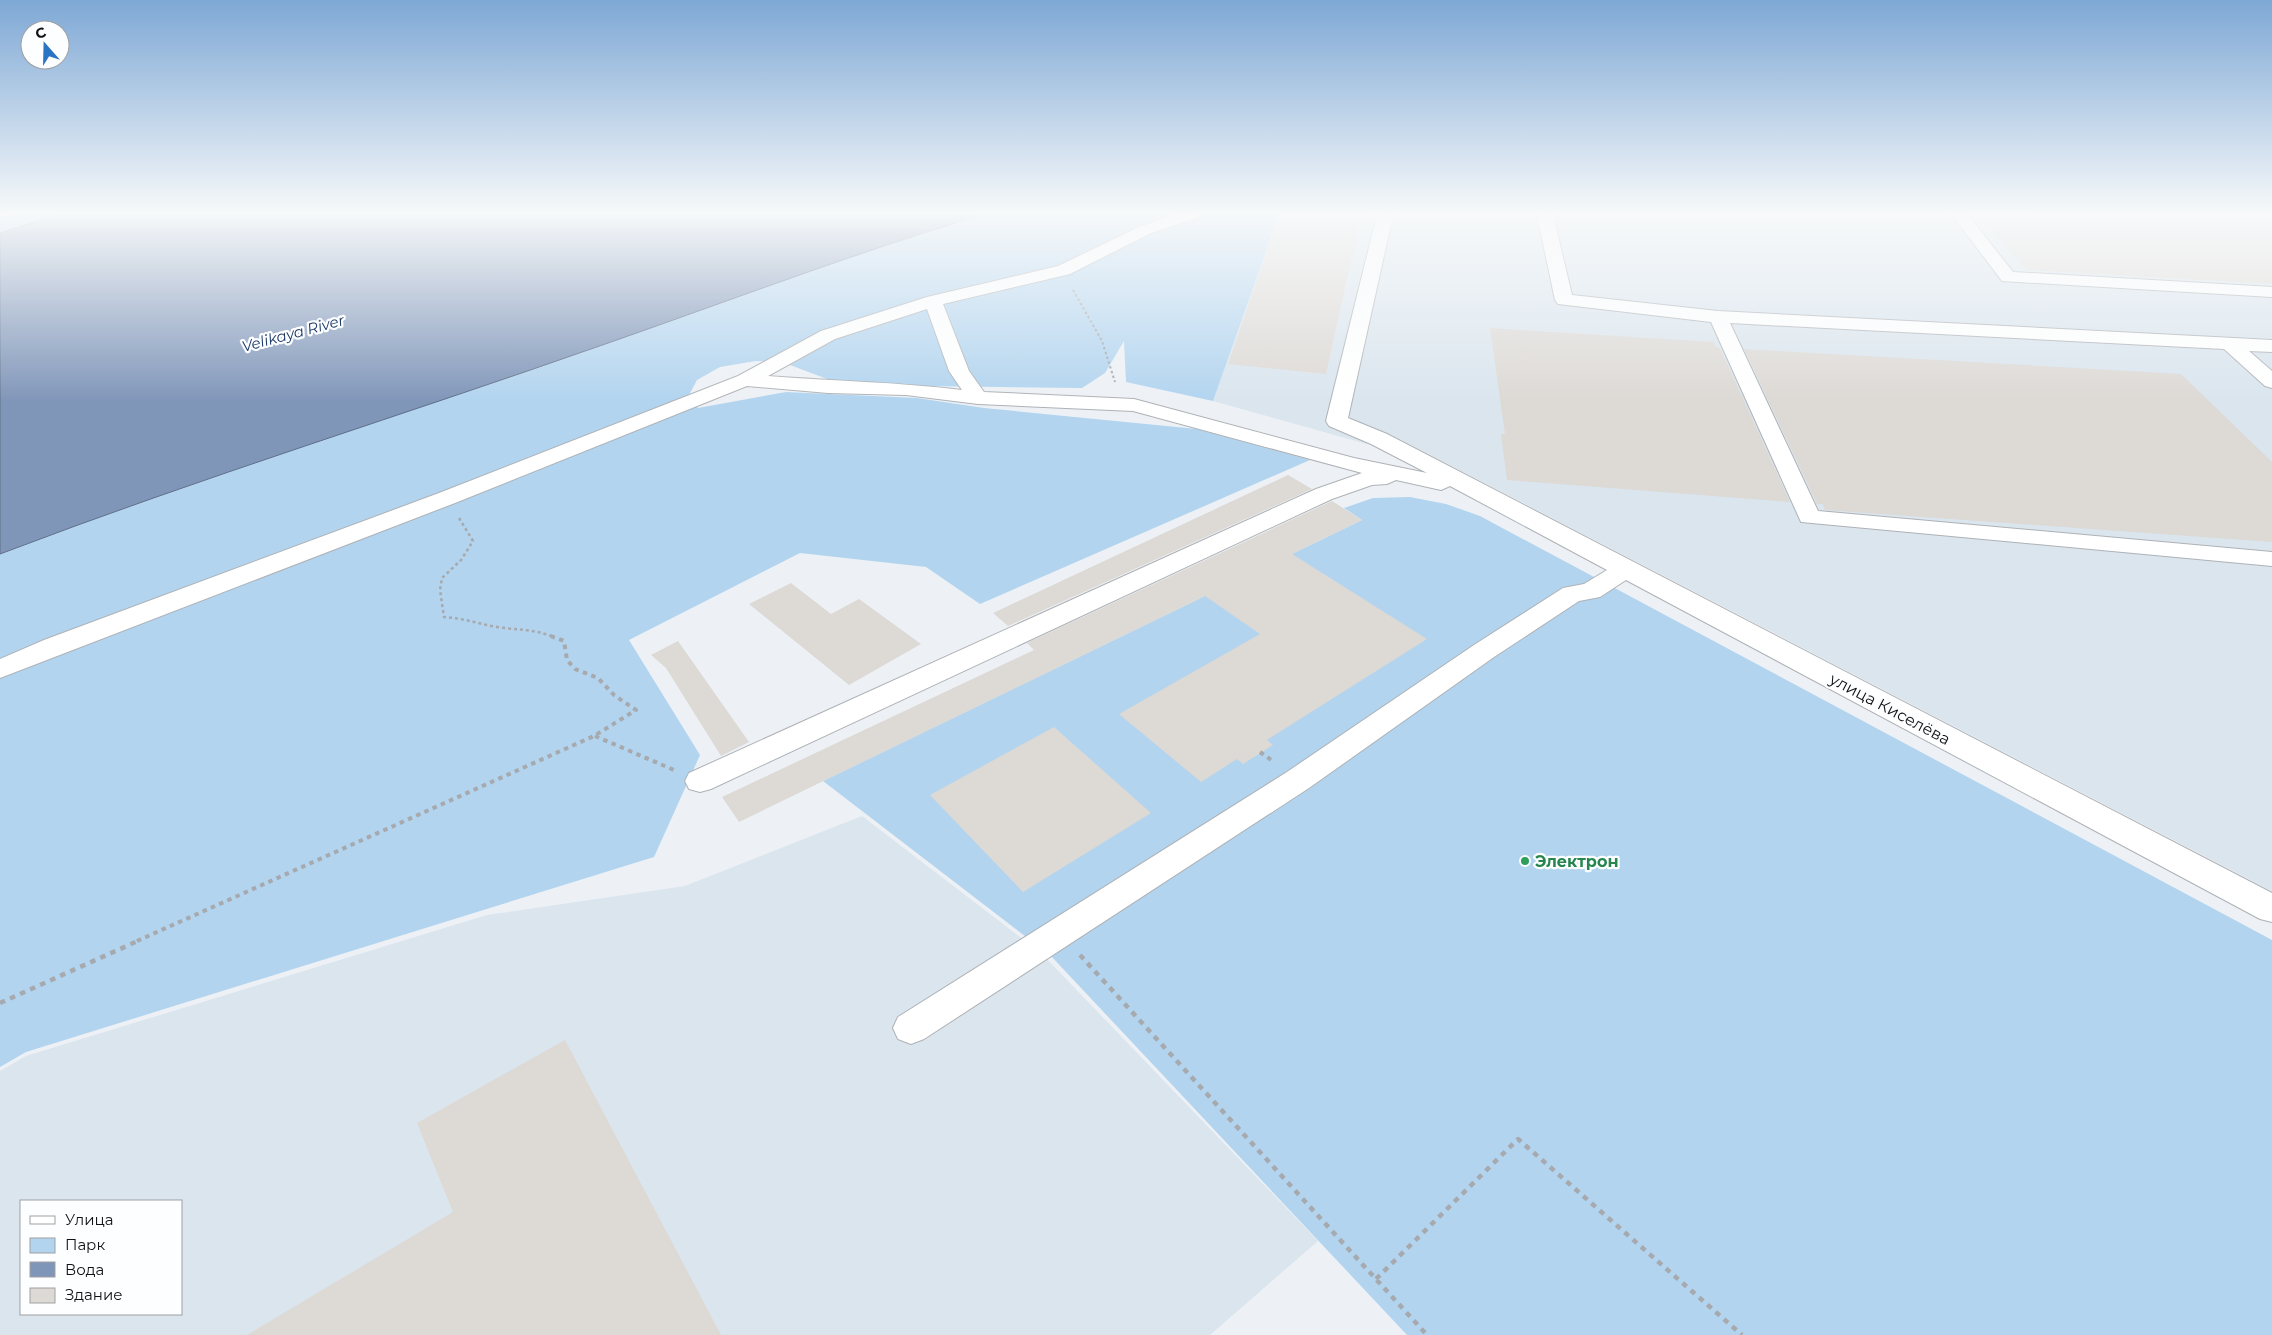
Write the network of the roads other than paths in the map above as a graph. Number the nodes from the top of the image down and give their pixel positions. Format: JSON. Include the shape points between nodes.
{"nodes":[{"id":1,"x":1033,"y":277,"type":"edge"},
{"id":2,"x":1370,"y":277,"type":"edge"},
{"id":3,"x":1559,"y":277,"type":"edge"},
{"id":4,"x":2013,"y":277,"type":"edge"},
{"id":5,"x":2272,"y":292,"type":"edge"},
{"id":6,"x":933,"y":301,"type":"junction"},
{"id":7,"x":1718,"y":317,"type":"junction"},
{"id":8,"x":2230,"y":344,"type":"junction"},
{"id":9,"x":2272,"y":346,"type":"edge"},
{"id":10,"x":745,"y":380,"type":"junction"},
{"id":11,"x":2272,"y":382,"type":"edge"},
{"id":12,"x":978,"y":398,"type":"junction"},
{"id":13,"x":1409,"y":475,"type":"junction"},
{"id":14,"x":1508,"y":507,"type":"junction"},
{"id":15,"x":2272,"y":559,"type":"edge"},
{"id":16,"x":1625,"y":569,"type":"junction"},
{"id":17,"x":0,"y":669,"type":"edge"},
{"id":18,"x":700,"y":782,"type":"road end"},
{"id":19,"x":2272,"y":909,"type":"edge"},
{"id":20,"x":910,"y":1028,"type":"dead end"}],
"edges":[{"from":1,"to":6,"type":"street"},
{"from":2,"to":14,"type":"street","via":[[1337,421],[1379,439]]},
{"from":3,"to":7,"type":"street","via":[[1564,300]]},
{"from":4,"to":5,"type":"street"},
{"from":6,"to":10,"type":"street","via":[[828,335]]},
{"from":6,"to":12,"type":"street","via":[[960,371]]},
{"from":7,"to":8,"type":"street"},
{"from":7,"to":15,"type":"street","via":[[1810,517]]},
{"from":8,"to":9,"type":"street"},
{"from":8,"to":11,"type":"street"},
{"from":10,"to":12,"type":"street","via":[[906,389]]},
{"from":10,"to":17,"type":"street"},
{"from":12,"to":13,"type":"street","via":[[1134,405],[1351,464]]},
{"from":13,"to":14,"type":"street","via":[[1454,486]]},
{"from":13,"to":18,"type":"street","via":[[1369,478],[1324,494]]},
{"from":14,"to":16,"type":"street","name":"улица Киселёва"},
{"from":16,"to":19,"type":"street","name":"улица Киселёва"},
{"from":16,"to":20,"type":"street","via":[[1591,591],[1572,594],[1564,599],[1298,780]]}]}
